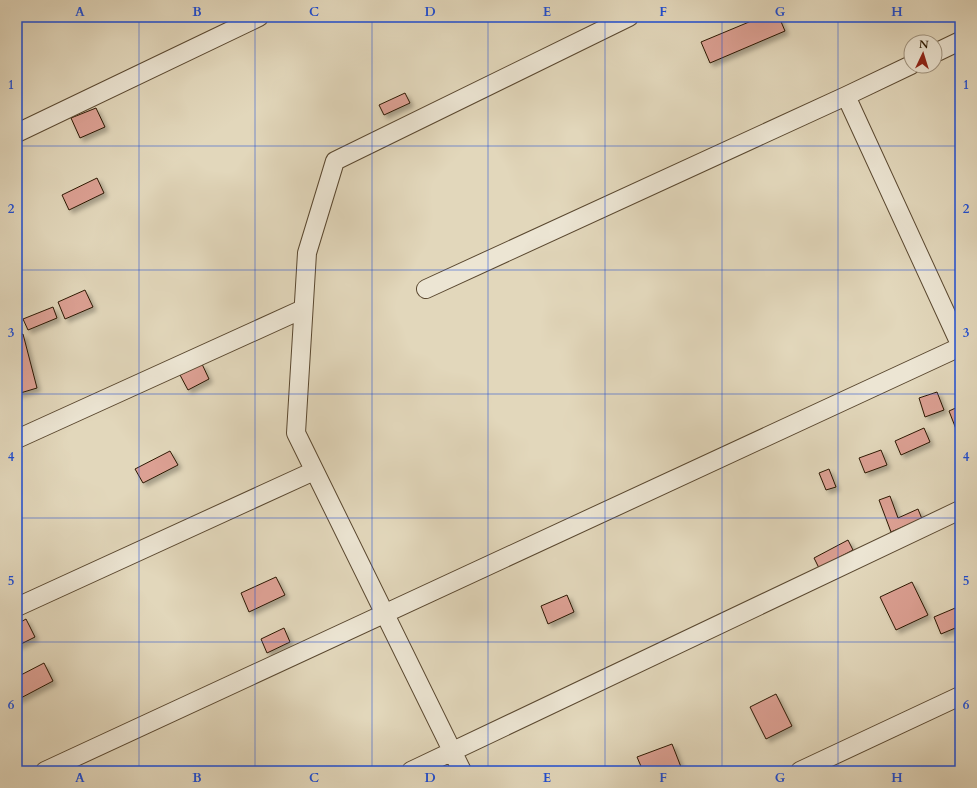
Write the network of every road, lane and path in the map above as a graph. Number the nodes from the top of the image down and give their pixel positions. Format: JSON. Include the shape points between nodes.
{"nodes":[{"id":1,"x":260,"y":17,"type":"edge"},
{"id":2,"x":629,"y":17,"type":"edge"},
{"id":3,"x":960,"y":41,"type":"edge"},
{"id":4,"x":943,"y":49,"type":"edge"},
{"id":5,"x":903,"y":69,"type":"edge"},
{"id":6,"x":846,"y":96,"type":"junction"},
{"id":7,"x":17,"y":134,"type":"edge"},
{"id":8,"x":426,"y":289,"type":"dead end"},
{"id":9,"x":303,"y":309,"type":"junction"},
{"id":10,"x":960,"y":346,"type":"edge"},
{"id":11,"x":17,"y":439,"type":"edge"},
{"id":12,"x":314,"y":471,"type":"junction"},
{"id":13,"x":960,"y":510,"type":"edge"},
{"id":14,"x":17,"y":607,"type":"edge"},
{"id":15,"x":385,"y":614,"type":"junction"},
{"id":16,"x":960,"y":696,"type":"edge"},
{"id":17,"x":452,"y":750,"type":"junction"},
{"id":18,"x":45,"y":771,"type":"edge"},
{"id":19,"x":411,"y":771,"type":"edge"},
{"id":20,"x":462,"y":771,"type":"edge"},
{"id":21,"x":800,"y":771,"type":"edge"}],
"edges":[{"from":1,"to":7,"type":"street"},
{"from":2,"to":9,"type":"street","via":[[335,161],[307,253]]},
{"from":3,"to":4,"type":"street"},
{"from":5,"to":6,"type":"street"},
{"from":6,"to":8,"type":"street"},
{"from":6,"to":10,"type":"street"},
{"from":9,"to":11,"type":"street"},
{"from":9,"to":12,"type":"street","via":[[296,433]]},
{"from":10,"to":15,"type":"street"},
{"from":12,"to":14,"type":"street"},
{"from":12,"to":15,"type":"street"},
{"from":13,"to":17,"type":"street"},
{"from":15,"to":17,"type":"street"},
{"from":15,"to":18,"type":"street"},
{"from":16,"to":21,"type":"street"},
{"from":17,"to":19,"type":"street"},
{"from":17,"to":20,"type":"street"}]}
